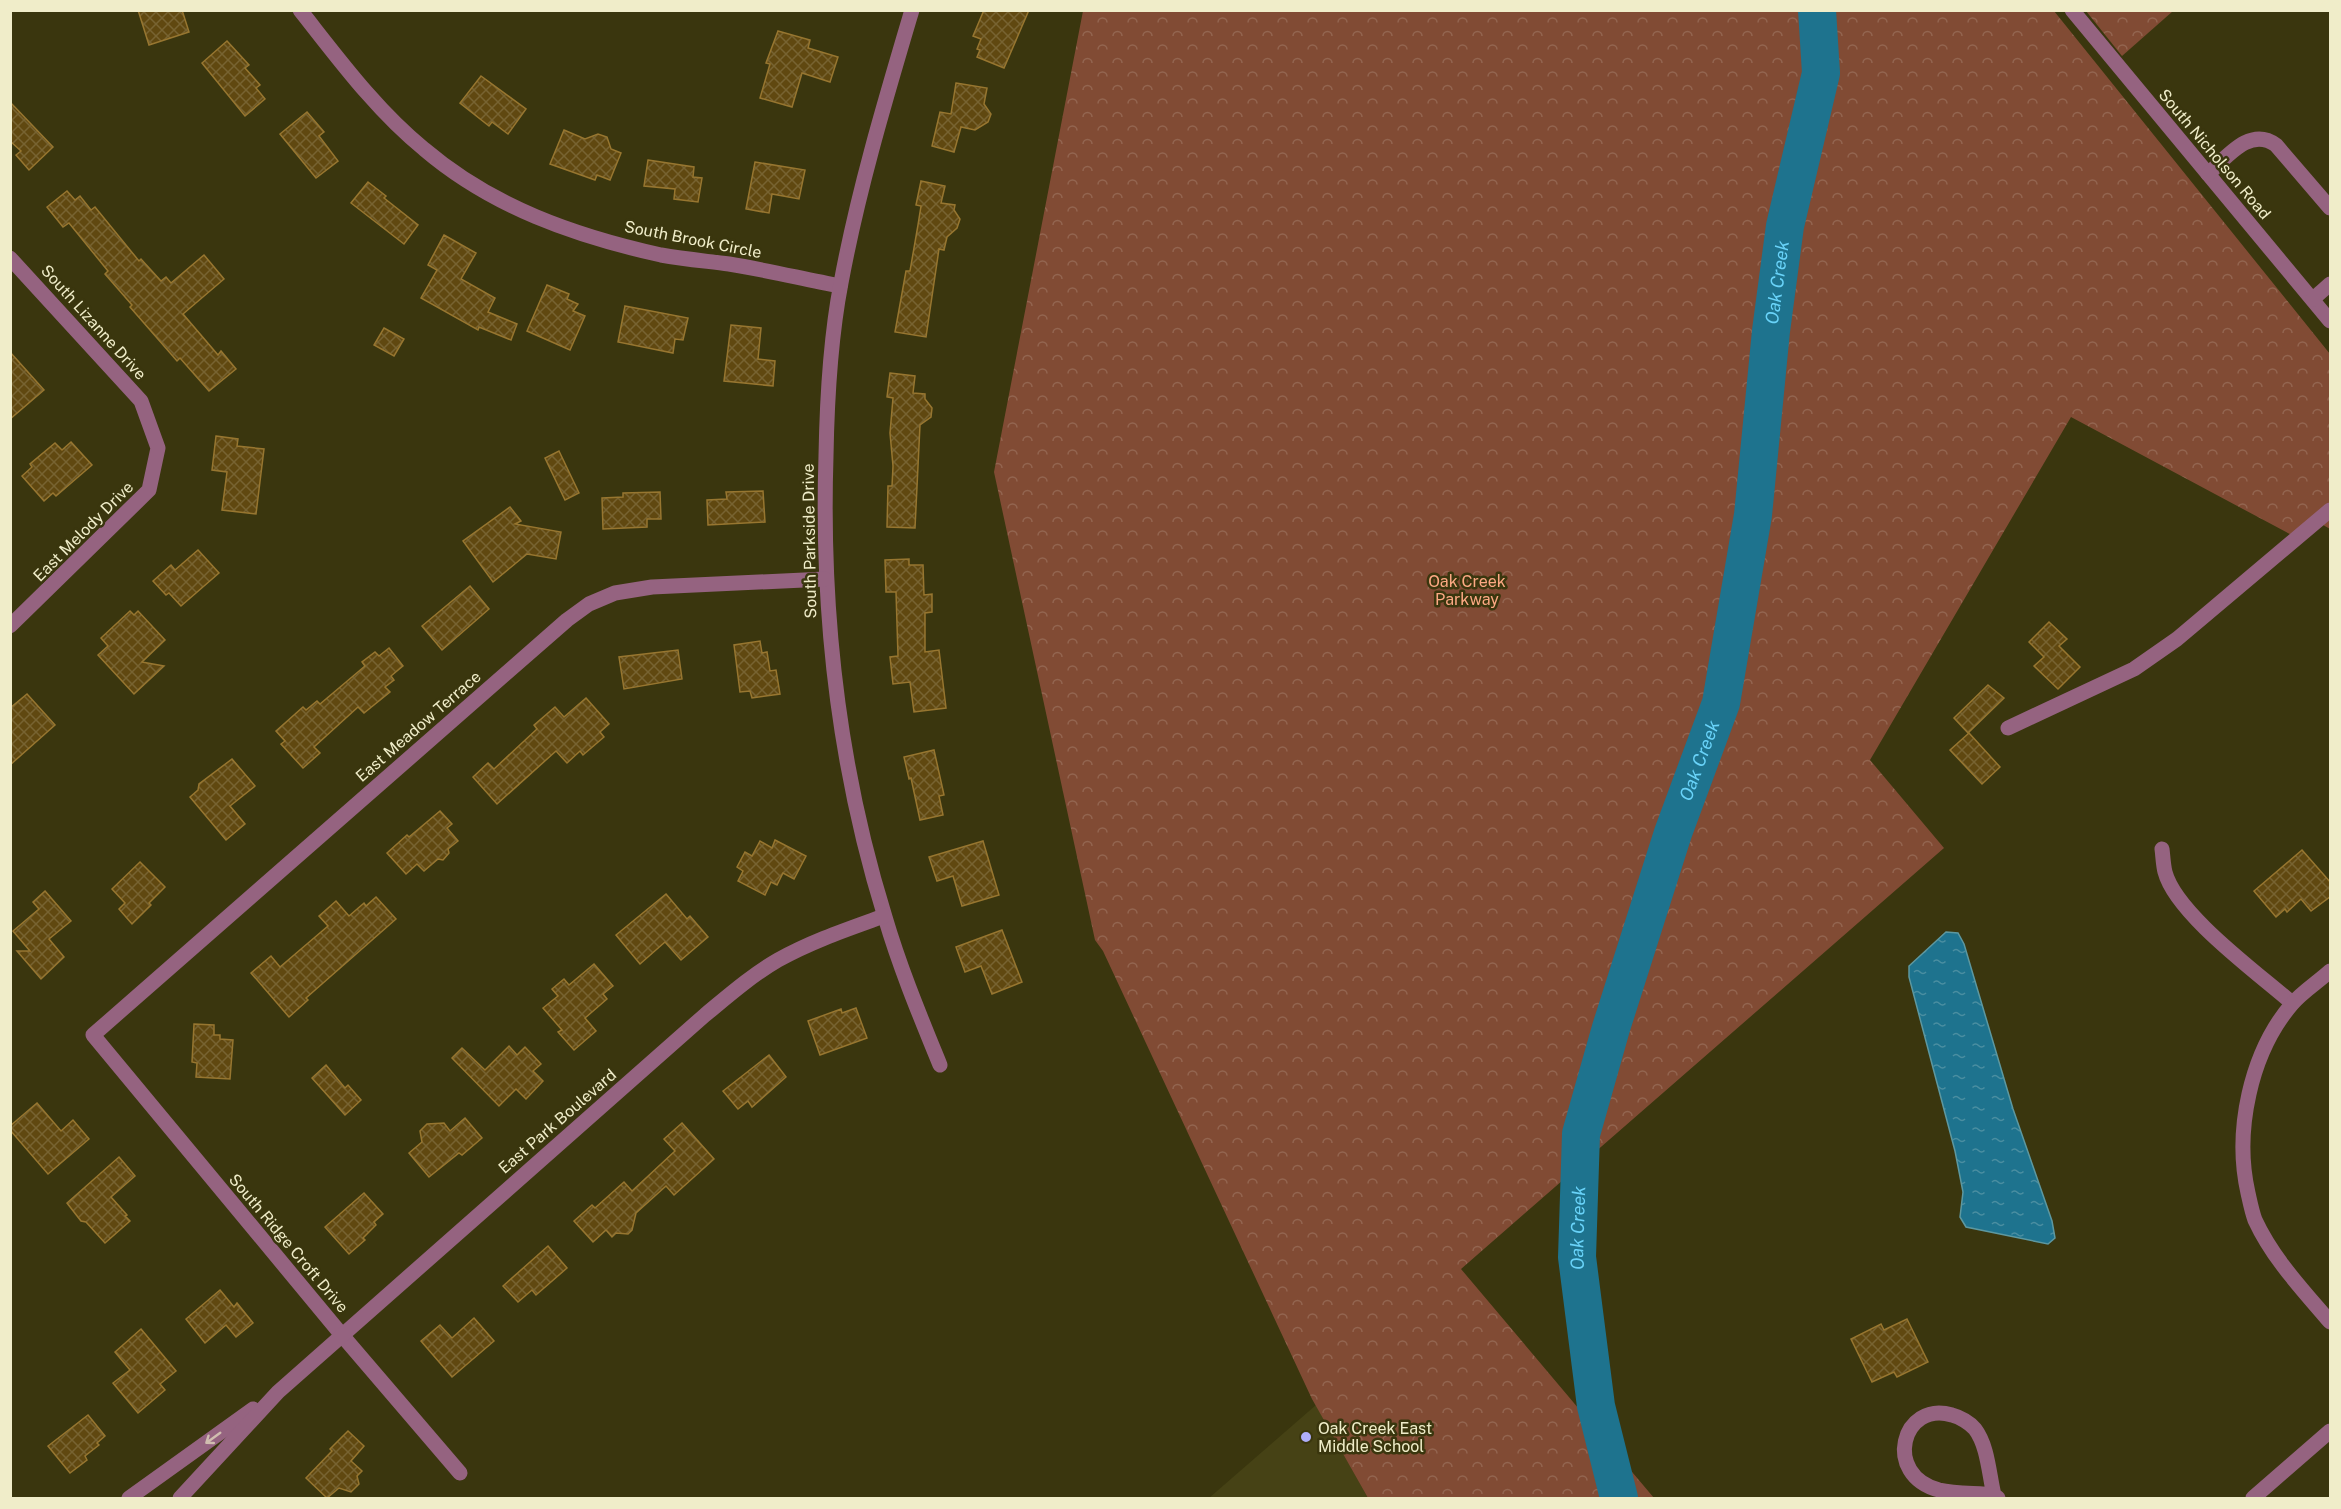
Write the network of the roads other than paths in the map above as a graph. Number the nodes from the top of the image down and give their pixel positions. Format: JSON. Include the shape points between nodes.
{"nodes":[{"id":1,"x":300,"y":10,"type":"edge"},
{"id":2,"x":912,"y":10,"type":"edge"},
{"id":3,"x":2072,"y":10,"type":"edge"},
{"id":4,"x":2208,"y":174,"type":"junction"},
{"id":5,"x":2331,"y":208,"type":"edge"},
{"id":6,"x":10,"y":258,"type":"edge"},
{"id":7,"x":2331,"y":284,"type":"edge"},
{"id":8,"x":840,"y":286,"type":"junction"},
{"id":9,"x":2313,"y":299,"type":"junction"},
{"id":10,"x":2331,"y":321,"type":"edge"},
{"id":11,"x":158,"y":448,"type":"joint"},
{"id":12,"x":2331,"y":510,"type":"edge"},
{"id":13,"x":825,"y":579,"type":"junction"},
{"id":14,"x":10,"y":626,"type":"edge"},
{"id":15,"x":2007,"y":728,"type":"dead end"},
{"id":16,"x":2162,"y":849,"type":"dead end"},
{"id":17,"x":884,"y":916,"type":"junction"},
{"id":18,"x":2331,"y":972,"type":"edge"},
{"id":19,"x":2292,"y":1003,"type":"junction"},
{"id":20,"x":93,"y":1035,"type":"joint"},
{"id":21,"x":940,"y":1065,"type":"dead end"},
{"id":22,"x":2331,"y":1322,"type":"edge"},
{"id":23,"x":341,"y":1334,"type":"junction"},
{"id":24,"x":278,"y":1392,"type":"junction"},
{"id":25,"x":2331,"y":1431,"type":"edge"},
{"id":26,"x":460,"y":1473,"type":"dead end"},
{"id":27,"x":1996,"y":1497,"type":"edge"},
{"id":28,"x":129,"y":1498,"type":"edge"},
{"id":29,"x":180,"y":1498,"type":"edge"},
{"id":30,"x":2253,"y":1498,"type":"edge"}],
"edges":[{"from":1,"to":8,"type":"street","name":"South Brook Circle","via":[[394,122],[431,155],[489,196],[564,228],[620,244]]},
{"from":2,"to":8,"type":"street","name":"South Parkside Drive","via":[[858,200]]},
{"from":3,"to":4,"type":"street","name":"South Nicholson Road"},
{"from":4,"to":5,"type":"street","via":[[2242,144],[2253,138],[2266,138]]},
{"from":4,"to":9,"type":"street","name":"South Nicholson Road"},
{"from":6,"to":11,"type":"street","name":"South Lizanne Drive","via":[[141,401]]},
{"from":7,"to":9,"type":"street"},
{"from":8,"to":13,"type":"street","name":"South Parkside Drive","via":[[828,392]]},
{"from":9,"to":10,"type":"street","name":"South Nicholson Road"},
{"from":11,"to":14,"type":"street","name":"East Melody Drive","via":[[149,490]]},
{"from":12,"to":15,"type":"street","via":[[2177,639],[2134,669]]},
{"from":13,"to":17,"type":"street","name":"South Parkside Drive","via":[[832,664],[846,755]]},
{"from":13,"to":20,"type":"street","name":"East Meadow Terrace","via":[[652,587],[615,593],[589,604]]},
{"from":16,"to":19,"type":"street","via":[[2165,873],[2193,917]]},
{"from":17,"to":21,"type":"street","name":"South Parkside Drive"},
{"from":17,"to":23,"type":"street","name":"East Park Boulevard","via":[[814,942],[740,987]]},
{"from":18,"to":19,"type":"street"},
{"from":19,"to":22,"type":"street","via":[[2259,1060],[2249,1093],[2242,1136],[2244,1175],[2254,1218],[2276,1258]]},
{"from":20,"to":23,"type":"street","name":"South Ridge Croft Drive"},
{"from":23,"to":24,"type":"street","name":"East Park Boulevard"},
{"from":23,"to":26,"type":"street","name":"South Ridge Croft Drive"},
{"from":24,"to":28,"type":"street","name":"East Park Boulevard","one_way":true},
{"from":24,"to":29,"type":"street","name":"East Park Boulevard"},
{"from":25,"to":30,"type":"street"},
{"from":27,"to":27,"type":"street","via":[[1939,1490],[1921,1482],[1907,1467],[1903,1449],[1910,1430],[1923,1416],[1942,1412],[1960,1417],[1975,1430]]}]}
